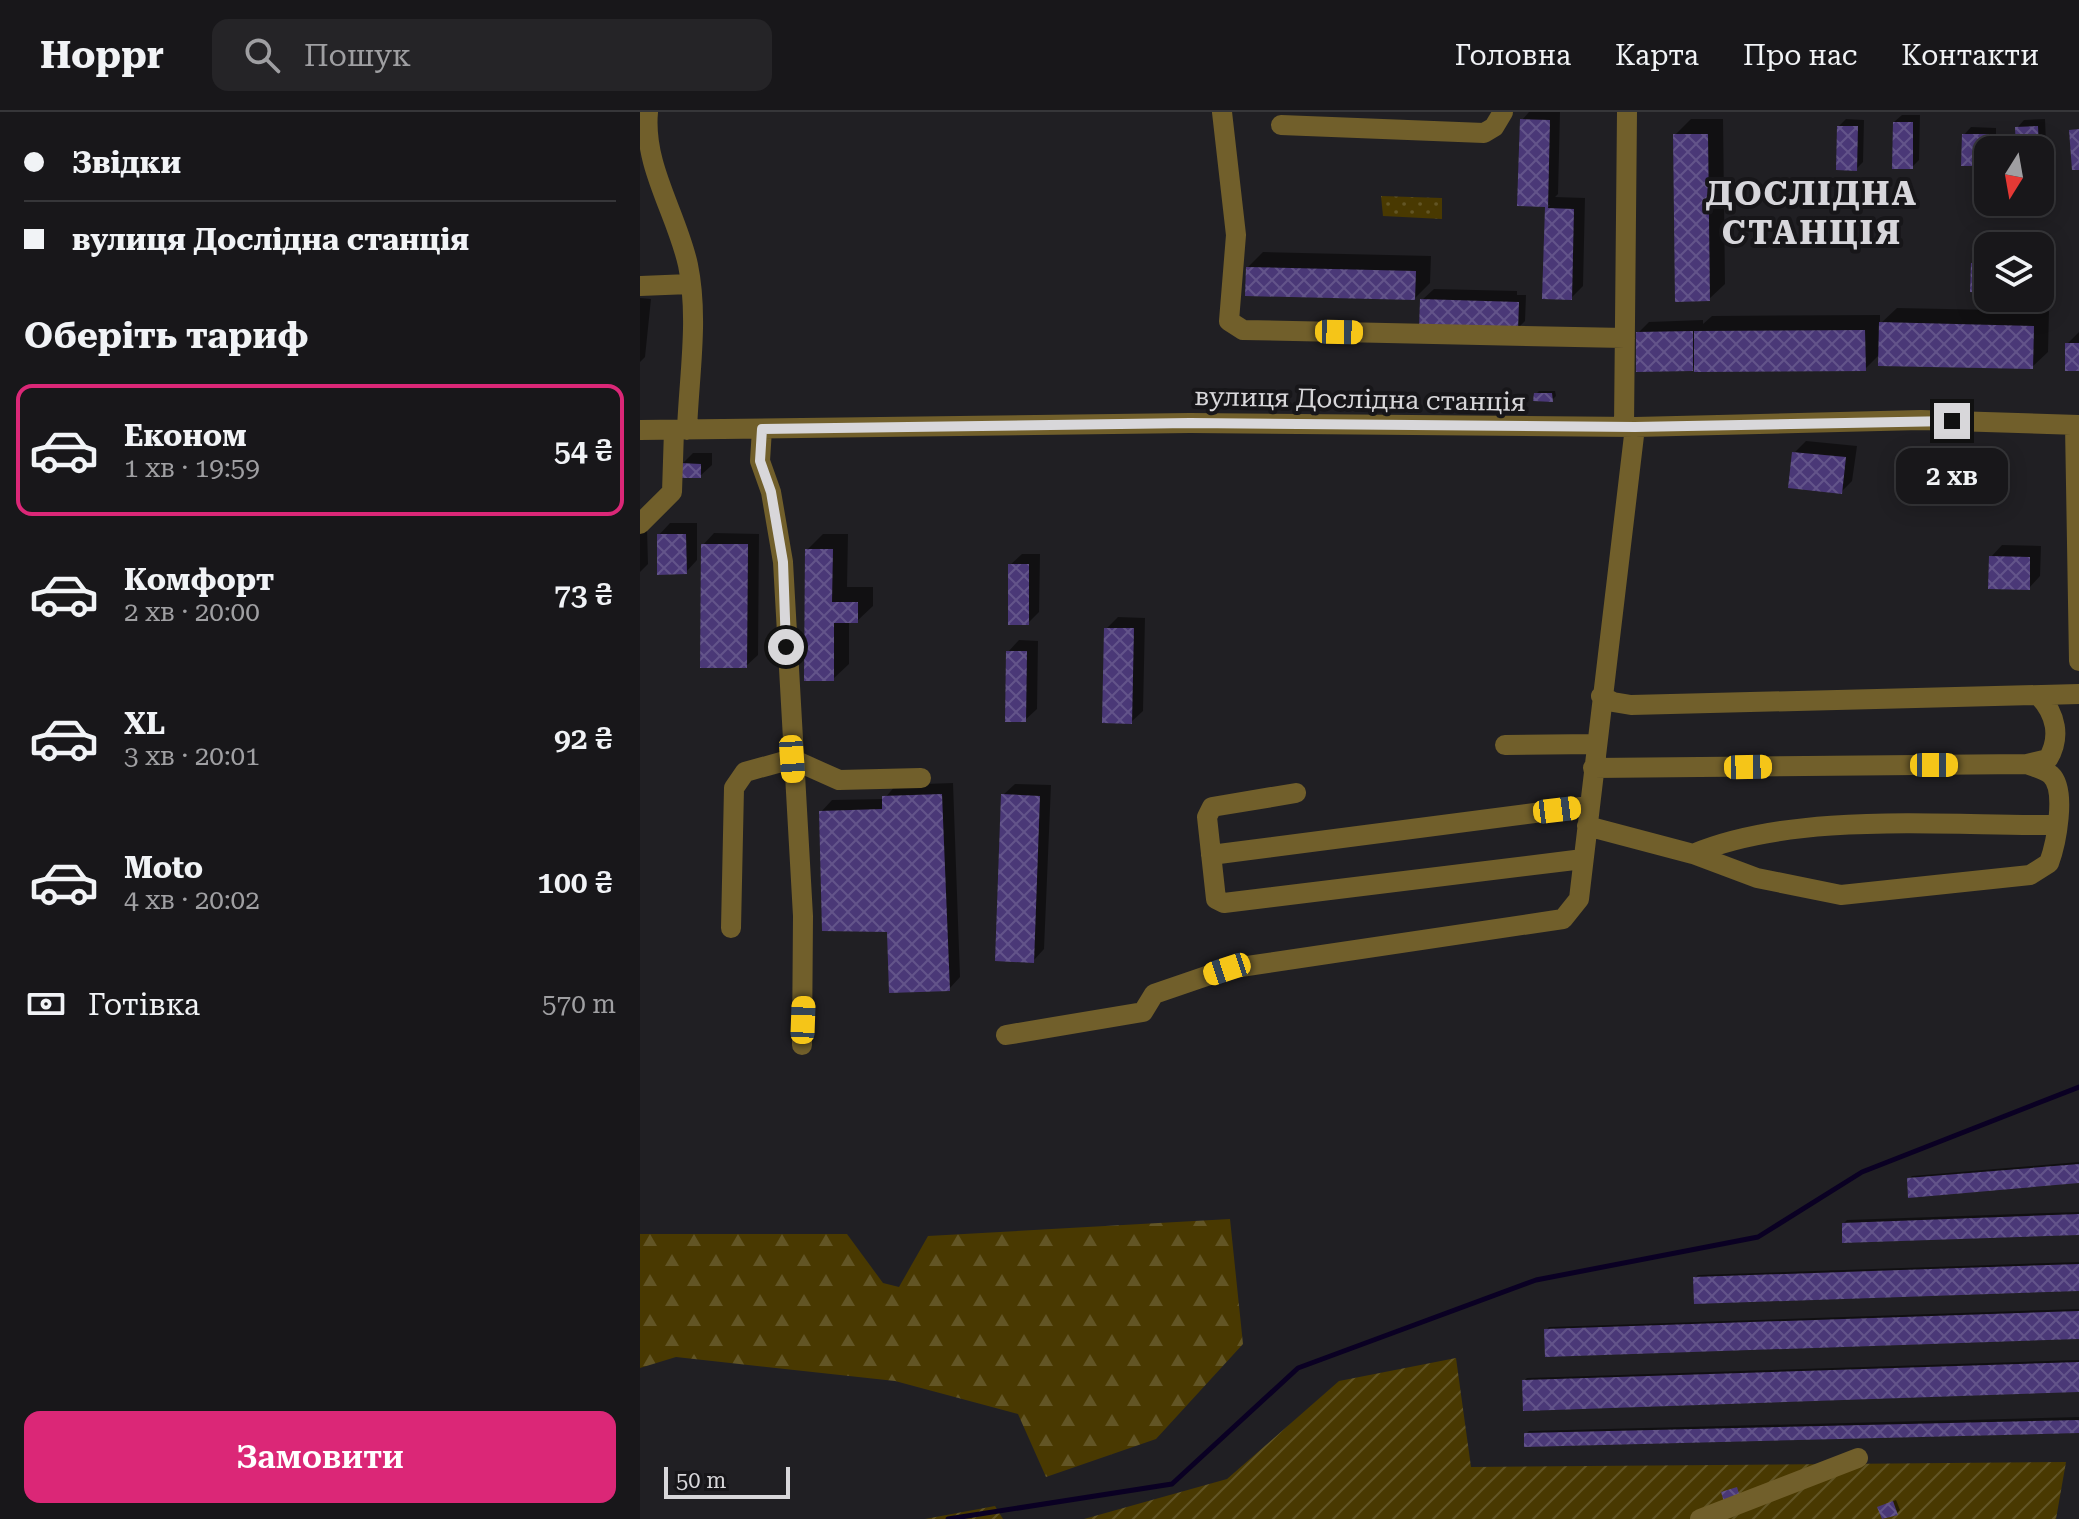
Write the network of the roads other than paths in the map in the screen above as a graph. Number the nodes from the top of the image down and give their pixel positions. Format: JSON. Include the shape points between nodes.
{"nodes":[{"id":1,"x":648,"y":112,"type":"edge"},
{"id":2,"x":1222,"y":112,"type":"edge"},
{"id":3,"x":1503,"y":112,"type":"edge"},
{"id":4,"x":1627,"y":112,"type":"edge"},
{"id":5,"x":1281,"y":125,"type":"dead end"},
{"id":6,"x":690,"y":284,"type":"junction"},
{"id":7,"x":640,"y":286,"type":"edge"},
{"id":8,"x":1625,"y":338,"type":"junction"},
{"id":9,"x":2077,"y":425,"type":"edge"},
{"id":10,"x":1629,"y":427,"type":"junction"},
{"id":11,"x":762,"y":429,"type":"junction"},
{"id":12,"x":640,"y":430,"type":"edge"},
{"id":13,"x":680,"y":430,"type":"junction"},
{"id":14,"x":640,"y":524,"type":"edge"},
{"id":15,"x":2079,"y":661,"type":"edge"},
{"id":16,"x":2079,"y":694,"type":"edge"},
{"id":17,"x":1601,"y":696,"type":"junction"},
{"id":18,"x":2039,"y":696,"type":"junction"},
{"id":19,"x":1596,"y":744,"type":"junction"},
{"id":20,"x":1505,"y":745,"type":"dead end"},
{"id":21,"x":792,"y":759,"type":"junction"},
{"id":22,"x":2027,"y":764,"type":"junction"},
{"id":23,"x":1593,"y":768,"type":"junction"},
{"id":24,"x":921,"y":778,"type":"dead end"},
{"id":25,"x":1296,"y":793,"type":"dead end"},
{"id":26,"x":1588,"y":816,"type":"junction"},
{"id":27,"x":2057,"y":825,"type":"junction"},
{"id":28,"x":1693,"y":854,"type":"junction"},
{"id":29,"x":1211,"y":855,"type":"junction"},
{"id":30,"x":1583,"y":859,"type":"junction"},
{"id":31,"x":731,"y":928,"type":"dead end"},
{"id":32,"x":1006,"y":1035,"type":"dead end"},
{"id":33,"x":802,"y":1045,"type":"dead end"},
{"id":34,"x":1858,"y":1458,"type":"dead end"},
{"id":35,"x":1700,"y":1519,"type":"edge"}],
"edges":[{"from":1,"to":6,"type":"street","via":[[652,161]]},
{"from":2,"to":8,"type":"street","via":[[1236,235],[1229,321],[1234,326]]},
{"from":3,"to":5,"type":"street","via":[[1484,133]]},
{"from":4,"to":8,"type":"street"},
{"from":6,"to":7,"type":"street"},
{"from":6,"to":13,"type":"street","via":[[693,314]]},
{"from":8,"to":10,"type":"street"},
{"from":9,"to":10,"type":"street","name":"вулиця Дослідна станція","via":[[1921,420]]},
{"from":9,"to":15,"type":"street"},
{"from":10,"to":11,"type":"street","name":"вулиця Дослідна станція","via":[[1190,423]]},
{"from":10,"to":17,"type":"street"},
{"from":11,"to":13,"type":"street","name":"вулиця Дослідна станція"},
{"from":11,"to":21,"type":"street","via":[[760,461],[783,562]]},
{"from":12,"to":13,"type":"street","name":"вулиця Дослідна станція"},
{"from":13,"to":14,"type":"street","via":[[672,492]]},
{"from":16,"to":18,"type":"street"},
{"from":17,"to":18,"type":"street","via":[[1631,705]]},
{"from":17,"to":19,"type":"street"},
{"from":18,"to":22,"type":"street","via":[[2053,710],[2056,746],[2048,759]]},
{"from":19,"to":20,"type":"street"},
{"from":19,"to":23,"type":"street"},
{"from":21,"to":24,"type":"street","via":[[839,780]]},
{"from":21,"to":31,"type":"street","via":[[745,772],[734,788]]},
{"from":21,"to":33,"type":"street","via":[[803,916]]},
{"from":22,"to":23,"type":"street"},
{"from":22,"to":27,"type":"street","via":[[2050,774],[2058,785]]},
{"from":23,"to":26,"type":"street"},
{"from":25,"to":29,"type":"street","via":[[1212,807],[1207,817]]},
{"from":26,"to":28,"type":"street"},
{"from":26,"to":29,"type":"street"},
{"from":26,"to":30,"type":"street"},
{"from":27,"to":28,"type":"street","via":[[1788,829],[1724,841]]},
{"from":27,"to":28,"type":"street","via":[[2049,863],[2030,875],[1841,895],[1757,878]]},
{"from":29,"to":30,"type":"street","via":[[1216,899],[1224,903]]},
{"from":30,"to":32,"type":"street","via":[[1579,899],[1563,919],[1227,969],[1154,994],[1143,1012]]},
{"from":34,"to":35,"type":"street"}]}
